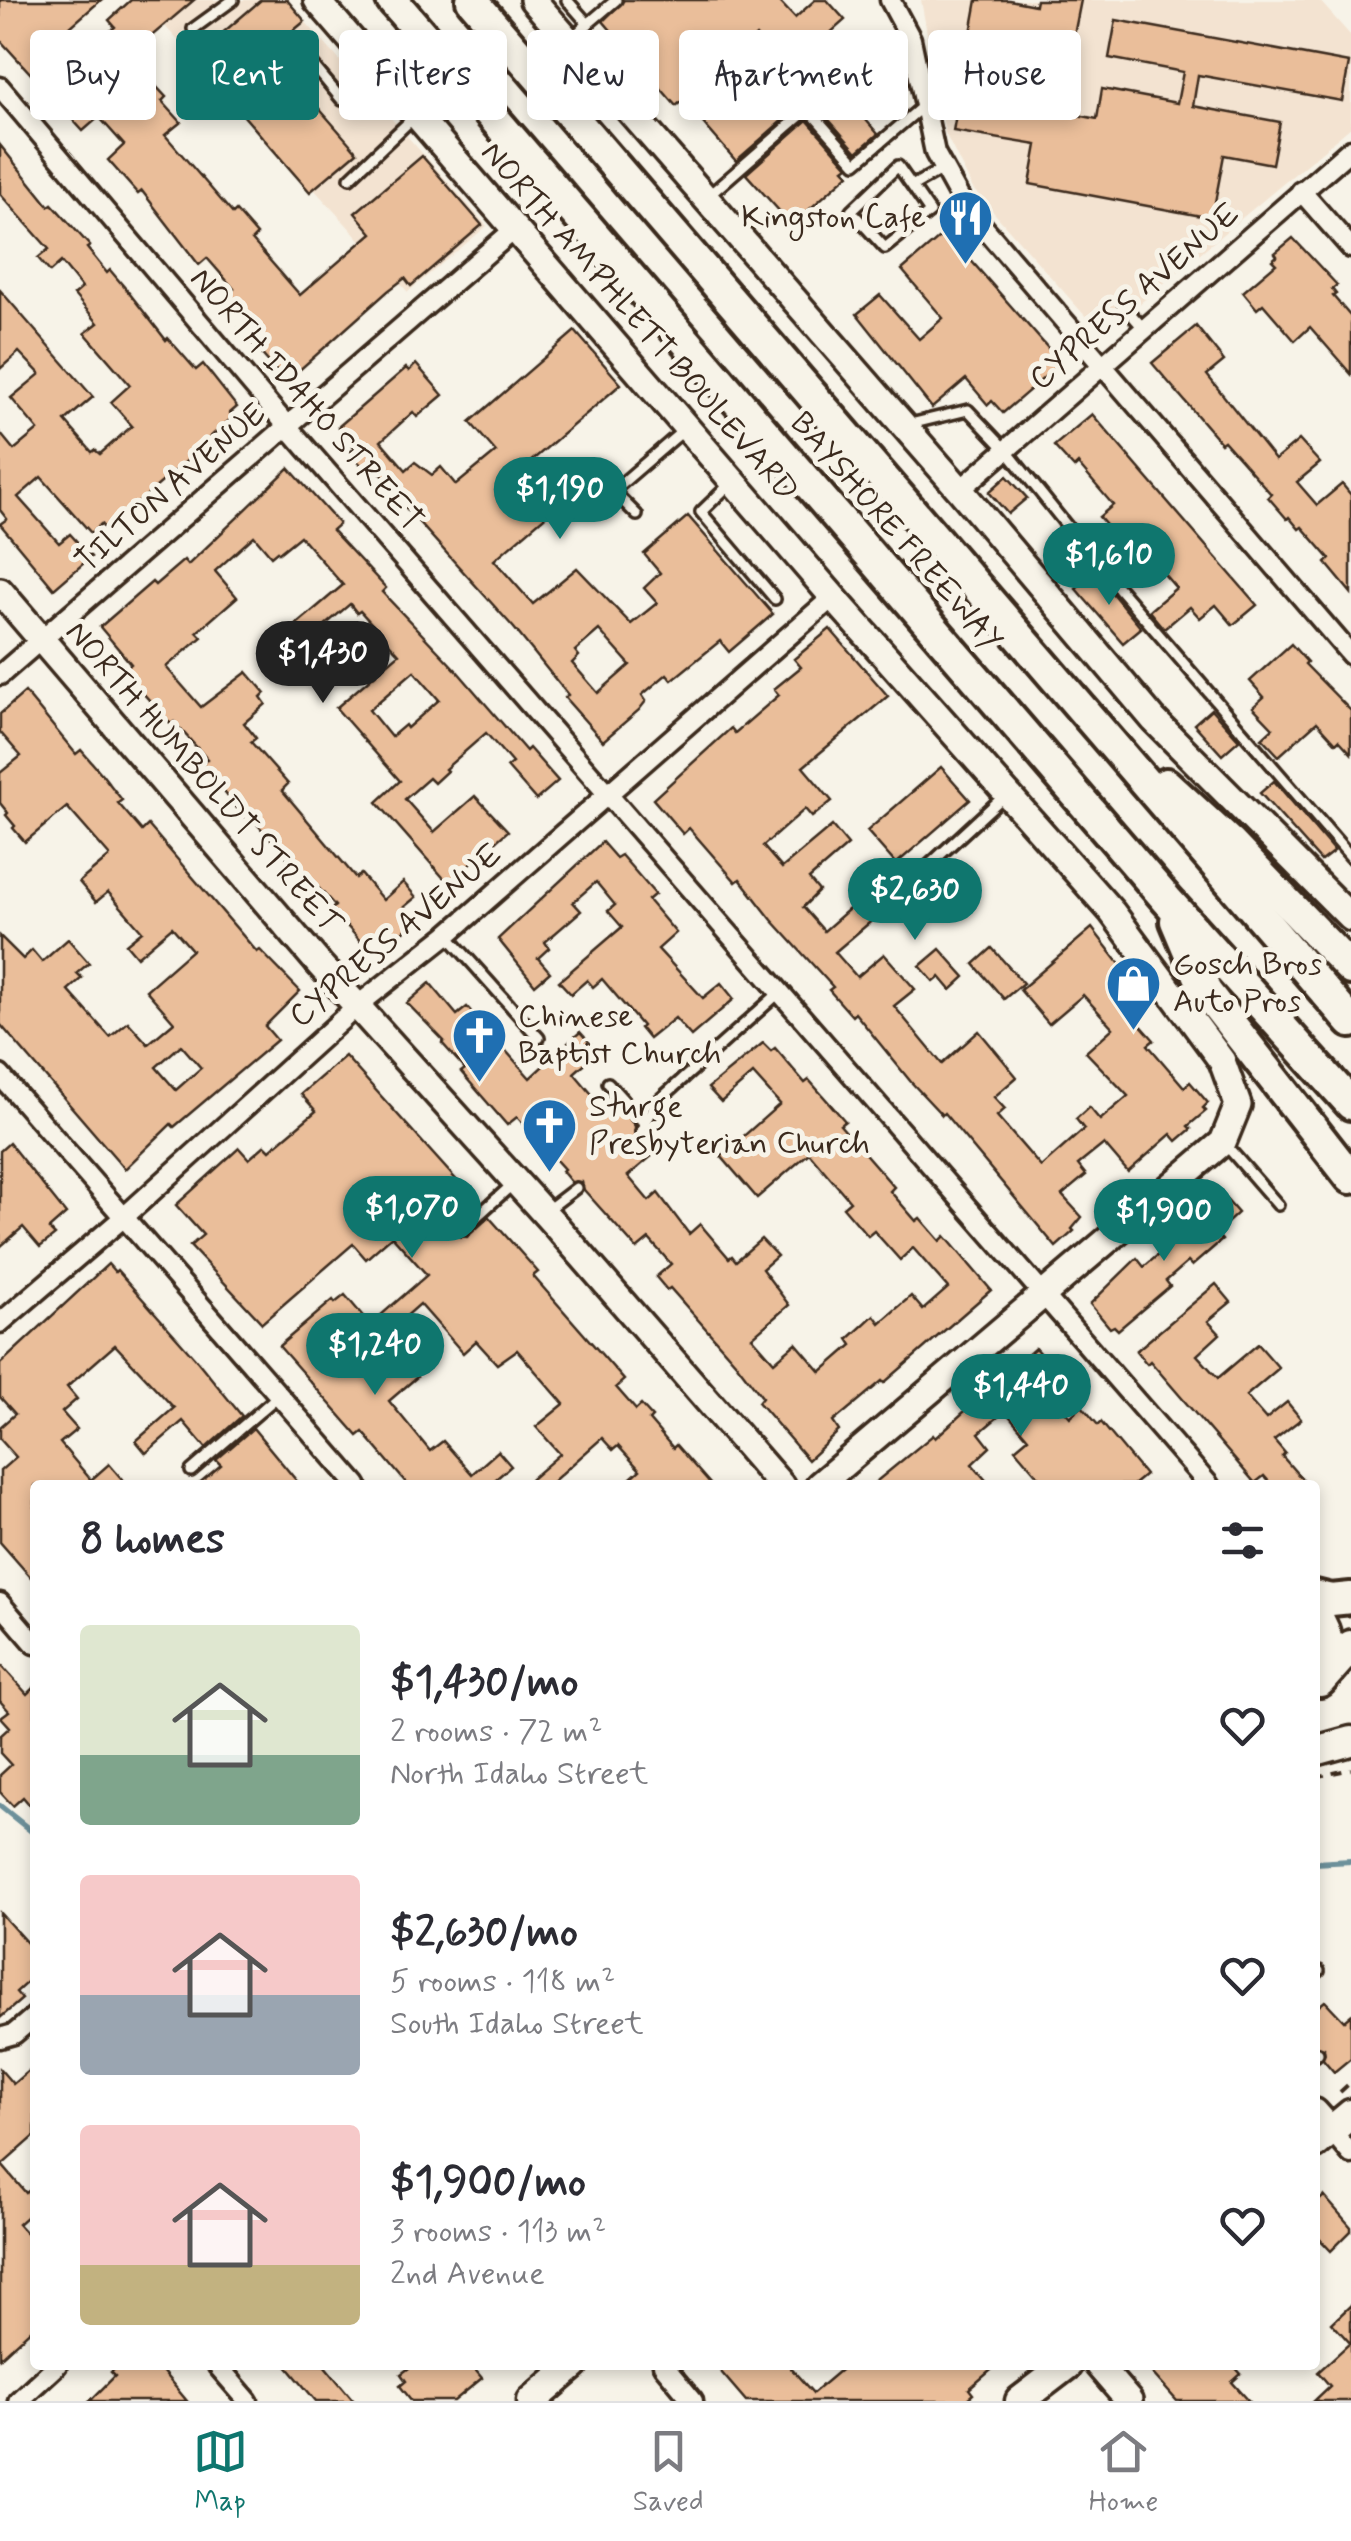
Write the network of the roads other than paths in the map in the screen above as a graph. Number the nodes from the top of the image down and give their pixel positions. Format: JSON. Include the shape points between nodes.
{"nodes":[{"id":1,"x":233,"y":0,"type":"edge"},
{"id":2,"x":317,"y":0,"type":"edge"},
{"id":3,"x":392,"y":0,"type":"edge"},
{"id":4,"x":472,"y":0,"type":"edge"},
{"id":5,"x":533,"y":0,"type":"edge"},
{"id":6,"x":567,"y":0,"type":"edge"},
{"id":7,"x":616,"y":0,"type":"edge"},
{"id":8,"x":890,"y":0,"type":"edge"},
{"id":9,"x":588,"y":24,"type":"junction"},
{"id":10,"x":192,"y":28,"type":"dead end"},
{"id":11,"x":343,"y":30,"type":"edge"},
{"id":12,"x":559,"y":30,"type":"edge"},
{"id":13,"x":580,"y":30,"type":"edge"},
{"id":14,"x":319,"y":72,"type":"edge"},
{"id":15,"x":0,"y":87,"type":"edge"},
{"id":16,"x":339,"y":96,"type":"edge"},
{"id":17,"x":925,"y":104,"type":"junction"},
{"id":18,"x":410,"y":120,"type":"edge"},
{"id":19,"x":421,"y":120,"type":"edge"},
{"id":20,"x":637,"y":120,"type":"edge"},
{"id":21,"x":1351,"y":149,"type":"edge"},
{"id":22,"x":944,"y":168,"type":"junction"},
{"id":23,"x":350,"y":178,"type":"dead end"},
{"id":24,"x":912,"y":186,"type":"junction"},
{"id":25,"x":1301,"y":191,"type":"junction"},
{"id":26,"x":706,"y":199,"type":"junction"},
{"id":27,"x":516,"y":228,"type":"junction"},
{"id":28,"x":1351,"y":248,"type":"edge"},
{"id":29,"x":1124,"y":306,"type":"dead end"},
{"id":30,"x":1144,"y":328,"type":"junction"},
{"id":31,"x":1102,"y":366,"type":"junction"},
{"id":32,"x":903,"y":425,"type":"junction"},
{"id":33,"x":288,"y":427,"type":"junction"},
{"id":34,"x":687,"y":427,"type":"junction"},
{"id":35,"x":1006,"y":450,"type":"junction"},
{"id":36,"x":733,"y":480,"type":"junction"},
{"id":37,"x":960,"y":490,"type":"junction"},
{"id":38,"x":637,"y":515,"type":"dead end"},
{"id":39,"x":0,"y":591,"type":"edge"},
{"id":40,"x":833,"y":598,"type":"junction"},
{"id":41,"x":774,"y":599,"type":"dead end"},
{"id":42,"x":42,"y":639,"type":"junction"},
{"id":43,"x":1351,"y":655,"type":"edge"},
{"id":44,"x":0,"y":675,"type":"edge"},
{"id":45,"x":1070,"y":698,"type":"junction"},
{"id":46,"x":1007,"y":794,"type":"junction"},
{"id":47,"x":608,"y":795,"type":"junction"},
{"id":48,"x":1351,"y":857,"type":"edge"},
{"id":49,"x":927,"y":867,"type":"dead end"},
{"id":50,"x":1166,"y":900,"type":"junction"},
{"id":51,"x":1351,"y":918,"type":"edge"},
{"id":52,"x":447,"y":935,"type":"junction"},
{"id":53,"x":1351,"y":970,"type":"edge"},
{"id":54,"x":780,"y":992,"type":"junction"},
{"id":55,"x":358,"y":1006,"type":"junction"},
{"id":56,"x":1351,"y":1022,"type":"edge"},
{"id":57,"x":539,"y":1038,"type":"dead end"},
{"id":58,"x":0,"y":1076,"type":"edge"},
{"id":59,"x":608,"y":1084,"type":"dead end"},
{"id":60,"x":1351,"y":1104,"type":"edge"},
{"id":61,"x":1223,"y":1142,"type":"junction"},
{"id":62,"x":1351,"y":1178,"type":"edge"},
{"id":63,"x":516,"y":1181,"type":"junction"},
{"id":64,"x":576,"y":1188,"type":"dead end"},
{"id":65,"x":1278,"y":1205,"type":"dead end"},
{"id":66,"x":544,"y":1212,"type":"junction"},
{"id":67,"x":124,"y":1217,"type":"junction"},
{"id":68,"x":462,"y":1230,"type":"dead end"},
{"id":69,"x":1044,"y":1295,"type":"junction"},
{"id":70,"x":0,"y":1323,"type":"edge"},
{"id":71,"x":279,"y":1395,"type":"junction"},
{"id":72,"x":191,"y":1471,"type":"dead end"},
{"id":73,"x":354,"y":1480,"type":"edge"},
{"id":74,"x":778,"y":1480,"type":"edge"},
{"id":75,"x":825,"y":1480,"type":"edge"},
{"id":76,"x":1204,"y":1480,"type":"edge"},
{"id":77,"x":1320,"y":1597,"type":"edge"},
{"id":78,"x":1351,"y":1598,"type":"edge"},
{"id":79,"x":0,"y":1603,"type":"edge"},
{"id":80,"x":7,"y":1624,"type":"edge"},
{"id":81,"x":1320,"y":1624,"type":"edge"},
{"id":82,"x":30,"y":1640,"type":"edge"},
{"id":83,"x":1351,"y":1646,"type":"edge"},
{"id":84,"x":1320,"y":1679,"type":"edge"},
{"id":85,"x":1320,"y":1680,"type":"edge"},
{"id":86,"x":1351,"y":1741,"type":"edge"},
{"id":87,"x":1320,"y":1750,"type":"edge"},
{"id":88,"x":30,"y":2020,"type":"edge"},
{"id":89,"x":0,"y":2038,"type":"edge"},
{"id":90,"x":1329,"y":2120,"type":"edge"},
{"id":91,"x":1351,"y":2154,"type":"edge"},
{"id":92,"x":52,"y":2370,"type":"edge"},
{"id":93,"x":221,"y":2370,"type":"edge"},
{"id":94,"x":568,"y":2370,"type":"edge"},
{"id":95,"x":667,"y":2370,"type":"edge"},
{"id":96,"x":1045,"y":2370,"type":"edge"},
{"id":97,"x":1061,"y":2370,"type":"edge"},
{"id":98,"x":1102,"y":2370,"type":"edge"},
{"id":99,"x":1022,"y":2400,"type":"edge"},
{"id":100,"x":18,"y":2401,"type":"edge"},
{"id":101,"x":248,"y":2401,"type":"edge"},
{"id":102,"x":532,"y":2401,"type":"edge"},
{"id":103,"x":694,"y":2401,"type":"edge"},
{"id":104,"x":1129,"y":2401,"type":"edge"}],
"edges":[{"from":1,"to":10,"type":"lane"},
{"from":2,"to":11,"type":"street","name":"NORTH AMPHLETT BOULEVARD"},
{"from":3,"to":50,"type":"highway","name":"BAYSHORE FREEWAY"},
{"from":4,"to":45,"type":"highway","name":"BAYSHORE FREEWAY"},
{"from":5,"to":12,"type":"street"},
{"from":6,"to":9,"type":"lane"},
{"from":7,"to":9,"type":"lane"},
{"from":8,"to":17,"type":"street","via":[[911,39]]},
{"from":9,"to":13,"type":"lane"},
{"from":14,"to":16,"type":"lane"},
{"from":15,"to":33,"type":"street","name":"NORTH IDAHO STREET"},
{"from":17,"to":22,"type":"street"},
{"from":17,"to":26,"type":"lane","via":[[856,163],[808,110]]},
{"from":18,"to":23,"type":"lane"},
{"from":19,"to":27,"type":"street","name":"NORTH AMPHLETT BOULEVARD"},
{"from":20,"to":26,"type":"street"},
{"from":21,"to":25,"type":"street","name":"CYPRESS AVENUE"},
{"from":22,"to":24,"type":"lane"},
{"from":22,"to":31,"type":"street","via":[[962,202]]},
{"from":24,"to":24,"type":"lane","via":[[898,166],[850,211],[884,248],[930,212]]},
{"from":25,"to":28,"type":"street"},
{"from":25,"to":30,"type":"street","name":"CYPRESS AVENUE"},
{"from":26,"to":32,"type":"street"},
{"from":27,"to":33,"type":"street","name":"TILTON AVENUE"},
{"from":27,"to":34,"type":"street","name":"NORTH AMPHLETT BOULEVARD"},
{"from":29,"to":30,"type":"lane"},
{"from":30,"to":31,"type":"street","name":"CYPRESS AVENUE"},
{"from":31,"to":35,"type":"street","name":"CYPRESS AVENUE"},
{"from":31,"to":43,"type":"street"},
{"from":32,"to":35,"type":"lane","via":[[968,410]]},
{"from":32,"to":37,"type":"street"},
{"from":33,"to":42,"type":"street","name":"TILTON AVENUE"},
{"from":33,"to":47,"type":"street","name":"NORTH IDAHO STREET"},
{"from":34,"to":36,"type":"street","name":"NORTH AMPHLETT BOULEVARD"},
{"from":34,"to":38,"type":"lane","via":[[613,491]]},
{"from":35,"to":37,"type":"street","name":"CYPRESS AVENUE"},
{"from":35,"to":48,"type":"lane"},
{"from":36,"to":40,"type":"street","name":"NORTH AMPHLETT BOULEVARD"},
{"from":36,"to":41,"type":"lane","via":[[702,512]]},
{"from":37,"to":51,"type":"street","via":[[1154,720]]},
{"from":39,"to":42,"type":"street","name":"NORTH HUMBOLDT STREET"},
{"from":40,"to":46,"type":"street","name":"NORTH AMPHLETT BOULEVARD"},
{"from":40,"to":47,"type":"street","name":"CYPRESS AVENUE"},
{"from":42,"to":44,"type":"street","name":"TILTON AVENUE"},
{"from":42,"to":55,"type":"street","name":"NORTH HUMBOLDT STREET"},
{"from":45,"to":53,"type":"highway","via":[[1230,843]]},
{"from":45,"to":56,"type":"highway","name":"BAYSHORE FREEWAY"},
{"from":46,"to":49,"type":"lane"},
{"from":46,"to":61,"type":"street","name":"NORTH AMPHLETT BOULEVARD","via":[[1112,912],[1222,1061],[1238,1105]]},
{"from":47,"to":52,"type":"street","name":"CYPRESS AVENUE"},
{"from":47,"to":54,"type":"street","name":"NORTH IDAHO STREET"},
{"from":50,"to":60,"type":"highway","name":"BAYSHORE FREEWAY"},
{"from":50,"to":62,"type":"highway","via":[[1206,992]]},
{"from":52,"to":55,"type":"street","name":"CYPRESS AVENUE"},
{"from":52,"to":57,"type":"lane"},
{"from":54,"to":59,"type":"lane","via":[[656,1103],[643,1128]]},
{"from":54,"to":69,"type":"street","name":"NORTH IDAHO STREET"},
{"from":55,"to":63,"type":"street","name":"NORTH HUMBOLDT STREET"},
{"from":55,"to":67,"type":"street","name":"CYPRESS AVENUE"},
{"from":58,"to":67,"type":"street"},
{"from":61,"to":65,"type":"lane"},
{"from":61,"to":69,"type":"street"},
{"from":63,"to":66,"type":"street","name":"NORTH HUMBOLDT STREET"},
{"from":63,"to":68,"type":"lane"},
{"from":64,"to":66,"type":"lane"},
{"from":66,"to":74,"type":"street","name":"NORTH HUMBOLDT STREET"},
{"from":67,"to":70,"type":"street","name":"CYPRESS AVENUE"},
{"from":67,"to":71,"type":"street"},
{"from":69,"to":75,"type":"street"},
{"from":69,"to":76,"type":"street","name":"NORTH IDAHO STREET"},
{"from":71,"to":72,"type":"lane"},
{"from":71,"to":73,"type":"street"},
{"from":77,"to":78,"type":"highway"},
{"from":79,"to":80,"type":"street"},
{"from":80,"to":82,"type":"street"},
{"from":81,"to":84,"type":"main road","via":[[1329,1645]]},
{"from":83,"to":85,"type":"highway"},
{"from":86,"to":87,"type":"main road"},
{"from":88,"to":89,"type":"street"},
{"from":90,"to":91,"type":"street"},
{"from":92,"to":100,"type":"street"},
{"from":93,"to":101,"type":"street"},
{"from":94,"to":102,"type":"main road"},
{"from":95,"to":103,"type":"street"},
{"from":96,"to":99,"type":"main road"},
{"from":97,"to":99,"type":"main road"},
{"from":98,"to":104,"type":"street"}]}
